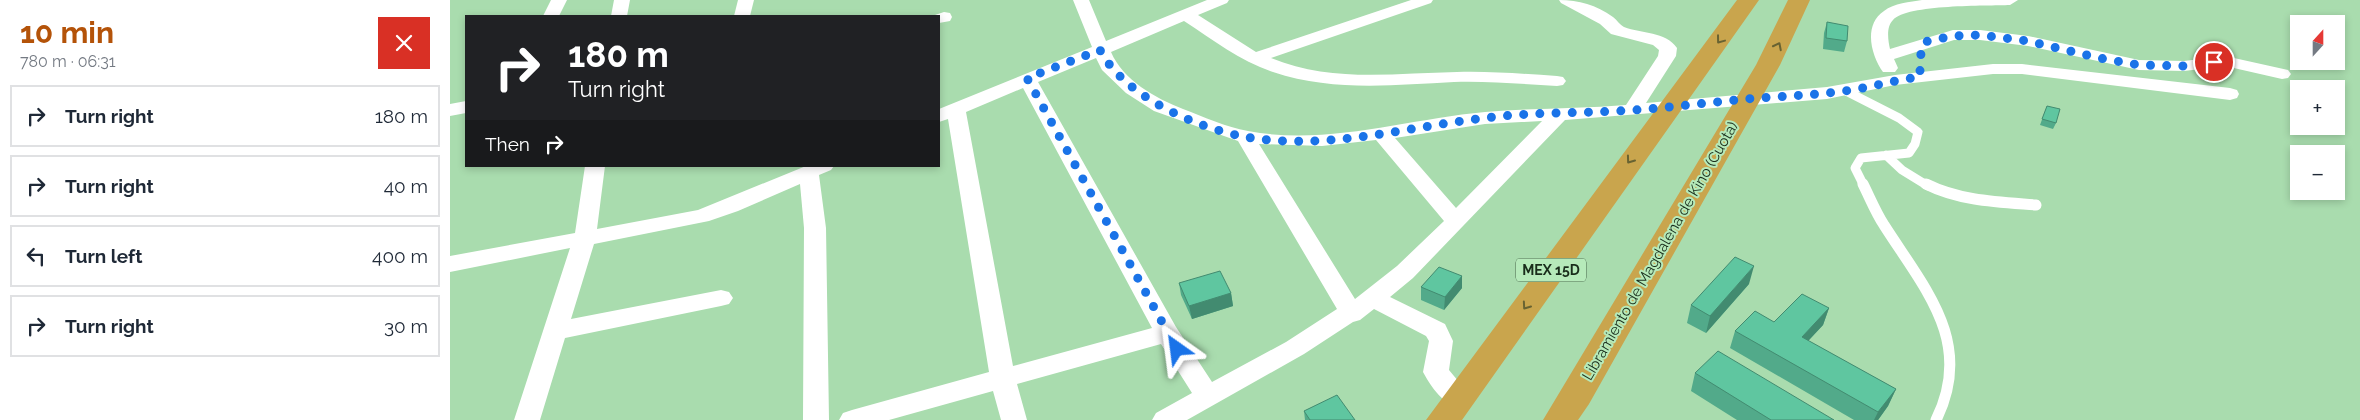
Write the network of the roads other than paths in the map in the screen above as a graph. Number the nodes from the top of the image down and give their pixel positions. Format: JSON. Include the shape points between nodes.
{"nodes":[{"id":1,"x":559,"y":0,"type":"edge"},
{"id":2,"x":622,"y":0,"type":"edge"},
{"id":3,"x":746,"y":0,"type":"edge"},
{"id":4,"x":1081,"y":0,"type":"edge"},
{"id":5,"x":1221,"y":0,"type":"edge"},
{"id":6,"x":1425,"y":0,"type":"edge"},
{"id":7,"x":1567,"y":0,"type":"edge"},
{"id":8,"x":1748,"y":0,"type":"edge"},
{"id":9,"x":1799,"y":0,"type":"edge"},
{"id":10,"x":2010,"y":0,"type":"edge"},
{"id":11,"x":552,"y":15,"type":"edge"},
{"id":12,"x":619,"y":15,"type":"edge"},
{"id":13,"x":742,"y":15,"type":"edge"},
{"id":14,"x":1186,"y":15,"type":"junction"},
{"id":15,"x":1924,"y":42,"type":"junction"},
{"id":16,"x":1100,"y":50,"type":"junction"},
{"id":17,"x":1883,"y":57,"type":"junction"},
{"id":18,"x":1254,"y":58,"type":"junction"},
{"id":19,"x":2282,"y":74,"type":"dead end"},
{"id":20,"x":1920,"y":77,"type":"junction"},
{"id":21,"x":1027,"y":78,"type":"junction"},
{"id":22,"x":1895,"y":80,"type":"junction"},
{"id":23,"x":1557,"y":81,"type":"dead end"},
{"id":24,"x":1846,"y":91,"type":"junction"},
{"id":25,"x":2230,"y":94,"type":"dead end"},
{"id":26,"x":465,"y":107,"type":"edge"},
{"id":27,"x":450,"y":110,"type":"edge"},
{"id":28,"x":1632,"y":110,"type":"junction"},
{"id":29,"x":947,"y":112,"type":"edge"},
{"id":30,"x":1560,"y":114,"type":"junction"},
{"id":31,"x":1381,"y":134,"type":"junction"},
{"id":32,"x":1245,"y":137,"type":"junction"},
{"id":33,"x":1886,"y":155,"type":"junction"},
{"id":34,"x":595,"y":167,"type":"edge"},
{"id":35,"x":816,"y":170,"type":"edge"},
{"id":36,"x":2036,"y":205,"type":"dead end"},
{"id":37,"x":1456,"y":221,"type":"junction"},
{"id":38,"x":585,"y":237,"type":"junction"},
{"id":39,"x":450,"y":264,"type":"edge"},
{"id":40,"x":721,"y":298,"type":"dead end"},
{"id":41,"x":1373,"y":298,"type":"junction"},
{"id":42,"x":1352,"y":314,"type":"junction"},
{"id":43,"x":555,"y":331,"type":"junction"},
{"id":44,"x":1167,"y":333,"type":"junction"},
{"id":45,"x":1003,"y":379,"type":"junction"},
{"id":46,"x":1207,"y":396,"type":"junction"},
{"id":47,"x":1452,"y":409,"type":"edge"},
{"id":48,"x":527,"y":420,"type":"edge"},
{"id":49,"x":816,"y":420,"type":"edge"},
{"id":50,"x":852,"y":420,"type":"edge"},
{"id":51,"x":1014,"y":420,"type":"edge"},
{"id":52,"x":1165,"y":420,"type":"edge"},
{"id":53,"x":1560,"y":420,"type":"edge"},
{"id":54,"x":1936,"y":420,"type":"edge"}],
"edges":[{"from":1,"to":11,"type":"street"},
{"from":2,"to":12,"type":"street"},
{"from":3,"to":13,"type":"street"},
{"from":4,"to":16,"type":"street"},
{"from":5,"to":14,"type":"street"},
{"from":6,"to":18,"type":"street"},
{"from":7,"to":28,"type":"street","via":[[1606,20],[1617,30],[1659,41],[1668,48],[1667,56]]},
{"from":8,"to":47,"type":"highway","number":"MEX 15D","one_way":true},
{"from":53,"to":9,"type":"highway","name":"Libramiento de Magdalena de Kino (Cuota)","one_way":true,"via":[[1768,66]]},
{"from":10,"to":17,"type":"street","via":[[1937,4],[1895,11],[1882,23],[1879,45]]},
{"from":14,"to":16,"type":"street"},
{"from":14,"to":18,"type":"street"},
{"from":15,"to":17,"type":"street"},
{"from":15,"to":19,"type":"street","via":[[1953,36],[2005,37],[2133,64],[2184,66],[2225,61]]},
{"from":15,"to":20,"type":"street"},
{"from":16,"to":21,"type":"street"},
{"from":16,"to":32,"type":"street","via":[[1108,66],[1146,98],[1181,115]]},
{"from":17,"to":22,"type":"street"},
{"from":18,"to":23,"type":"street","via":[[1300,74],[1338,82],[1476,77]]},
{"from":20,"to":22,"type":"street"},
{"from":20,"to":25,"type":"street","via":[[2022,69]]},
{"from":21,"to":29,"type":"street"},
{"from":21,"to":44,"type":"street"},
{"from":22,"to":24,"type":"street"},
{"from":24,"to":28,"type":"street"},
{"from":24,"to":33,"type":"lane","via":[[1899,118],[1918,132],[1916,144],[1909,152]]},
{"from":26,"to":27,"type":"street"},
{"from":28,"to":30,"type":"street"},
{"from":29,"to":45,"type":"street"},
{"from":30,"to":31,"type":"street","via":[[1485,118]]},
{"from":30,"to":37,"type":"street"},
{"from":31,"to":32,"type":"street","via":[[1322,140]]},
{"from":31,"to":37,"type":"street"},
{"from":32,"to":42,"type":"street"},
{"from":33,"to":36,"type":"lane","via":[[1906,173],[1944,194],[1978,201]]},
{"from":33,"to":54,"type":"lane","via":[[1861,158],[1855,168],[1883,224],[1923,281],[1942,318],[1950,359],[1946,400]]},
{"from":34,"to":38,"type":"street"},
{"from":35,"to":38,"type":"street","via":[[701,216]]},
{"from":35,"to":49,"type":"street"},
{"from":37,"to":41,"type":"street"},
{"from":38,"to":39,"type":"street"},
{"from":38,"to":43,"type":"street"},
{"from":40,"to":43,"type":"street"},
{"from":41,"to":42,"type":"street"},
{"from":41,"to":47,"type":"street","via":[[1436,330],[1441,342],[1436,372]]},
{"from":42,"to":46,"type":"street"},
{"from":43,"to":48,"type":"street"},
{"from":44,"to":45,"type":"street"},
{"from":44,"to":46,"type":"street"},
{"from":45,"to":50,"type":"street"},
{"from":45,"to":51,"type":"street"},
{"from":46,"to":52,"type":"street"}]}
